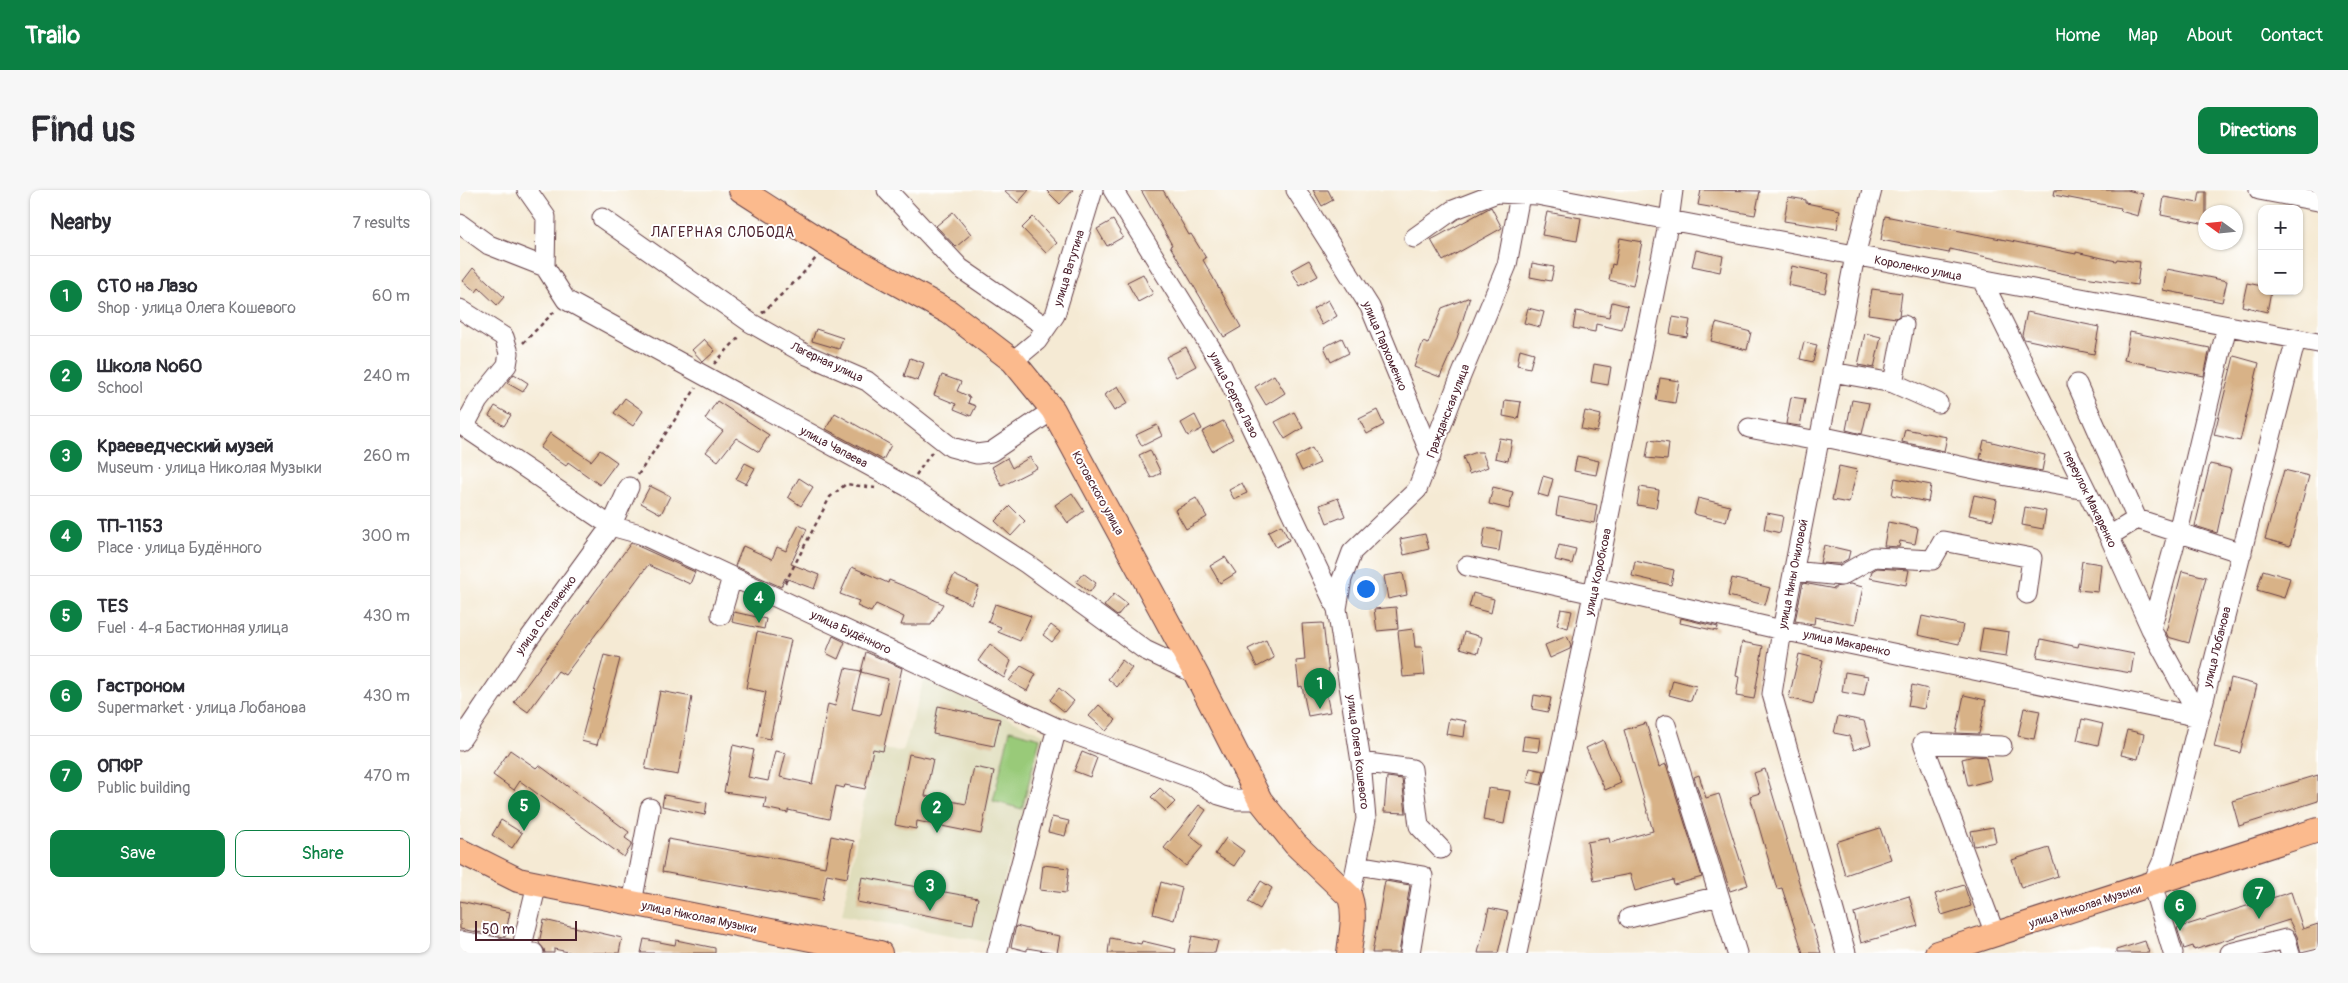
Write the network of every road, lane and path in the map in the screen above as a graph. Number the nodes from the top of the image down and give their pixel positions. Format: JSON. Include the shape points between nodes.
{"nodes":[{"id":1,"x":526,"y":190,"type":"edge"},
{"id":2,"x":741,"y":190,"type":"edge"},
{"id":3,"x":887,"y":190,"type":"edge"},
{"id":4,"x":1093,"y":190,"type":"edge"},
{"id":5,"x":1113,"y":190,"type":"edge"},
{"id":6,"x":1296,"y":190,"type":"edge"},
{"id":7,"x":1672,"y":190,"type":"edge"},
{"id":8,"x":1872,"y":190,"type":"edge"},
{"id":9,"x":2259,"y":190,"type":"edge"},
{"id":10,"x":1520,"y":192,"type":"edge"},
{"id":11,"x":2318,"y":201,"type":"edge"},
{"id":12,"x":602,"y":218,"type":"dead end"},
{"id":13,"x":1669,"y":220,"type":"junction"},
{"id":14,"x":460,"y":224,"type":"edge"},
{"id":15,"x":1414,"y":238,"type":"dead end"},
{"id":16,"x":1855,"y":256,"type":"junction"},
{"id":17,"x":545,"y":267,"type":"junction"},
{"id":18,"x":1982,"y":280,"type":"junction"},
{"id":19,"x":566,"y":300,"type":"junction"},
{"id":20,"x":460,"y":309,"type":"edge"},
{"id":21,"x":1904,"y":325,"type":"dead end"},
{"id":22,"x":2227,"y":326,"type":"junction"},
{"id":23,"x":1046,"y":328,"type":"junction"},
{"id":24,"x":2296,"y":339,"type":"junction"},
{"id":25,"x":2318,"y":343,"type":"edge"},
{"id":26,"x":508,"y":358,"type":"junction"},
{"id":27,"x":1013,"y":361,"type":"junction"},
{"id":28,"x":1832,"y":372,"type":"junction"},
{"id":29,"x":703,"y":377,"type":"junction"},
{"id":30,"x":1894,"y":383,"type":"junction"},
{"id":31,"x":2077,"y":384,"type":"dead end"},
{"id":32,"x":1938,"y":403,"type":"dead end"},
{"id":33,"x":1053,"y":410,"type":"junction"},
{"id":34,"x":462,"y":425,"type":"edge"},
{"id":35,"x":1749,"y":428,"type":"dead end"},
{"id":36,"x":1819,"y":438,"type":"junction"},
{"id":37,"x":941,"y":439,"type":"junction"},
{"id":38,"x":1431,"y":456,"type":"junction"},
{"id":39,"x":908,"y":487,"type":"junction"},
{"id":40,"x":630,"y":488,"type":"joint"},
{"id":41,"x":877,"y":488,"type":"dead end"},
{"id":42,"x":2086,"y":490,"type":"junction"},
{"id":43,"x":2137,"y":519,"type":"junction"},
{"id":44,"x":611,"y":526,"type":"junction"},
{"id":45,"x":2178,"y":532,"type":"junction"},
{"id":46,"x":2109,"y":536,"type":"junction"},
{"id":47,"x":2242,"y":553,"type":"junction"},
{"id":48,"x":1467,"y":566,"type":"dead end"},
{"id":49,"x":1793,"y":571,"type":"junction"},
{"id":50,"x":732,"y":577,"type":"junction"},
{"id":51,"x":1594,"y":590,"type":"junction"},
{"id":52,"x":2027,"y":594,"type":"dead end"},
{"id":53,"x":778,"y":598,"type":"junction"},
{"id":54,"x":1337,"y":609,"type":"junction"},
{"id":55,"x":721,"y":615,"type":"dead end"},
{"id":56,"x":2151,"y":629,"type":"junction"},
{"id":57,"x":1782,"y":630,"type":"junction"},
{"id":58,"x":1196,"y":674,"type":"junction"},
{"id":59,"x":2200,"y":717,"type":"junction"},
{"id":60,"x":1666,"y":725,"type":"dead end"},
{"id":61,"x":1057,"y":728,"type":"junction"},
{"id":62,"x":460,"y":741,"type":"edge"},
{"id":63,"x":2002,"y":746,"type":"dead end"},
{"id":64,"x":1361,"y":762,"type":"junction"},
{"id":65,"x":1260,"y":800,"type":"junction"},
{"id":66,"x":650,"y":808,"type":"dead end"},
{"id":67,"x":2318,"y":830,"type":"edge"},
{"id":68,"x":1441,"y":850,"type":"dead end"},
{"id":69,"x":460,"y":851,"type":"edge"},
{"id":70,"x":1356,"y":865,"type":"junction"},
{"id":71,"x":528,"y":882,"type":"junction"},
{"id":72,"x":2152,"y":884,"type":"junction"},
{"id":73,"x":1719,"y":896,"type":"junction"},
{"id":74,"x":1350,"y":897,"type":"junction"},
{"id":75,"x":632,"y":903,"type":"junction"},
{"id":76,"x":1629,"y":918,"type":"dead end"},
{"id":77,"x":1995,"y":934,"type":"junction"},
{"id":78,"x":460,"y":941,"type":"edge"},
{"id":79,"x":483,"y":949,"type":"edge"},
{"id":80,"x":845,"y":950,"type":"edge"},
{"id":81,"x":528,"y":951,"type":"edge"},
{"id":82,"x":1952,"y":951,"type":"edge"},
{"id":83,"x":2239,"y":952,"type":"edge"},
{"id":84,"x":880,"y":953,"type":"edge"},
{"id":85,"x":997,"y":953,"type":"edge"},
{"id":86,"x":1349,"y":953,"type":"edge"},
{"id":87,"x":1410,"y":953,"type":"edge"},
{"id":88,"x":1517,"y":953,"type":"edge"},
{"id":89,"x":1737,"y":953,"type":"edge"},
{"id":90,"x":1846,"y":953,"type":"edge"},
{"id":91,"x":2173,"y":953,"type":"edge"},
{"id":92,"x":2290,"y":953,"type":"edge"}],
"edges":[{"from":1,"to":17,"type":"street","via":[[546,217]]},
{"from":2,"to":27,"type":"main road","name":"Котовского улица","via":[[827,245],[949,312]]},
{"from":3,"to":23,"type":"street","via":[[960,268]]},
{"from":4,"to":23,"type":"street","name":"улица Ватутина","via":[[1055,315]]},
{"from":5,"to":54,"type":"street","name":"улица Сергея Лазо","via":[[1222,366]]},
{"from":6,"to":38,"type":"street","name":"улица Пархоменко","via":[[1370,307]]},
{"from":7,"to":13,"type":"street","name":"улица Коробкова"},
{"from":8,"to":16,"type":"street","name":"улица Нины Ониловой"},
{"from":9,"to":11,"type":"street"},
{"from":10,"to":13,"type":"street","name":"Короленко улица"},
{"from":10,"to":15,"type":"street","name":"Короленко улица","via":[[1497,193],[1453,210]]},
{"from":10,"to":38,"type":"street","name":"Гражданская улица","via":[[1507,265]]},
{"from":12,"to":37,"type":"street","name":"Лагерная улица","via":[[751,323],[807,355],[867,381]]},
{"from":13,"to":16,"type":"street","name":"Короленко улица"},
{"from":13,"to":51,"type":"street","name":"улица Коробкова"},
{"from":14,"to":17,"type":"street","via":[[489,245]]},
{"from":16,"to":18,"type":"street","name":"Короленко улица"},
{"from":16,"to":28,"type":"street","name":"улица Нины Ониловой"},
{"from":17,"to":19,"type":"street","name":"улица Чапаева"},
{"from":18,"to":22,"type":"street","name":"Короленко улица"},
{"from":18,"to":42,"type":"street","name":"переулок Макаренко"},
{"from":19,"to":26,"type":"path"},
{"from":19,"to":29,"type":"street","name":"улица Чапаева"},
{"from":20,"to":26,"type":"street","via":[[504,337]]},
{"from":21,"to":30,"type":"street"},
{"from":22,"to":24,"type":"street","name":"Короленко улица"},
{"from":22,"to":45,"type":"street"},
{"from":23,"to":27,"type":"street","name":"улица Ватутина","via":[[1037,341]]},
{"from":24,"to":25,"type":"street","name":"Короленко улица"},
{"from":24,"to":47,"type":"street","name":"улица Лобанова"},
{"from":26,"to":34,"type":"street","via":[[507,365]]},
{"from":27,"to":33,"type":"main road","name":"Котовского улица"},
{"from":28,"to":30,"type":"street"},
{"from":28,"to":36,"type":"street","name":"улица Нины Ониловой"},
{"from":29,"to":39,"type":"street","name":"улица Чапаева"},
{"from":29,"to":40,"type":"path"},
{"from":30,"to":32,"type":"street"},
{"from":31,"to":43,"type":"street"},
{"from":33,"to":37,"type":"street","name":"Лагерная улица","via":[[992,452],[977,454],[951,447]]},
{"from":33,"to":58,"type":"main road","name":"Котовского улица"},
{"from":34,"to":44,"type":"street","name":"улица Будённого"},
{"from":35,"to":36,"type":"street"},
{"from":36,"to":42,"type":"street"},
{"from":36,"to":49,"type":"street","name":"улица Нины Ониловой"},
{"from":37,"to":39,"type":"path"},
{"from":38,"to":54,"type":"street","name":"Гражданская улица","via":[[1417,490],[1352,552],[1342,579]]},
{"from":39,"to":58,"type":"street","name":"улица Чапаева","via":[[1027,564],[1145,650]]},
{"from":40,"to":44,"type":"street","name":"улица Степаненко"},
{"from":41,"to":53,"type":"path","via":[[846,484],[830,497]]},
{"from":42,"to":46,"type":"street","name":"переулок Макаренко"},
{"from":43,"to":45,"type":"street"},
{"from":43,"to":46,"type":"street"},
{"from":44,"to":50,"type":"street","name":"улица Будённого","via":[[640,534]]},
{"from":44,"to":62,"type":"street","name":"улица Степаненко"},
{"from":45,"to":47,"type":"street"},
{"from":45,"to":56,"type":"street"},
{"from":46,"to":56,"type":"street","name":"переулок Макаренко"},
{"from":47,"to":59,"type":"street","name":"улица Лобанова"},
{"from":48,"to":51,"type":"street","name":"улица Макаренко","via":[[1586,592]]},
{"from":49,"to":52,"type":"street","via":[[1841,576],[1874,557],[1932,560],[1943,541],[2032,558]]},
{"from":49,"to":57,"type":"street","name":"улица Нины Ониловой"},
{"from":50,"to":53,"type":"street","name":"улица Будённого"},
{"from":50,"to":55,"type":"street"},
{"from":51,"to":57,"type":"street","name":"улица Макаренко","via":[[1599,588]]},
{"from":51,"to":88,"type":"street","name":"улица Коробкова"},
{"from":53,"to":61,"type":"street","name":"улица Будённого"},
{"from":54,"to":64,"type":"street","name":"улица Олега Кошевого"},
{"from":56,"to":59,"type":"street","name":"переулок Макаренко"},
{"from":57,"to":59,"type":"street","name":"улица Макаренко"},
{"from":57,"to":90,"type":"street","name":"улица Нины Ониловой","via":[[1772,694]]},
{"from":58,"to":65,"type":"main road","name":"Котовского улица"},
{"from":59,"to":72,"type":"street","name":"улица Лобанова","via":[[2163,860]]},
{"from":60,"to":73,"type":"street"},
{"from":61,"to":65,"type":"street","name":"улица Будённого","via":[[1194,779],[1219,795],[1236,800]]},
{"from":61,"to":85,"type":"street"},
{"from":63,"to":77,"type":"street","via":[[1923,744]]},
{"from":64,"to":68,"type":"street","via":[[1412,769],[1419,826]]},
{"from":64,"to":70,"type":"street","name":"улица Олега Кошевого","via":[[1366,820]]},
{"from":65,"to":74,"type":"main road","name":"Котовского улица","via":[[1295,844]]},
{"from":66,"to":75,"type":"street"},
{"from":67,"to":72,"type":"main road","name":"улица Николая Музыки"},
{"from":69,"to":71,"type":"main road","name":"улица Николая Музыки"},
{"from":70,"to":74,"type":"street","name":"улица Олега Кошевого"},
{"from":70,"to":87,"type":"street","via":[[1423,876]]},
{"from":71,"to":75,"type":"main road","name":"улица Николая Музыки"},
{"from":71,"to":81,"type":"street"},
{"from":72,"to":77,"type":"main road","name":"улица Николая Музыки"},
{"from":72,"to":91,"type":"street"},
{"from":73,"to":76,"type":"street"},
{"from":73,"to":89,"type":"street"},
{"from":74,"to":86,"type":"main road","name":"улица Олега Кошевого","via":[[1354,919]]},
{"from":75,"to":80,"type":"main road","name":"улица Николая Музыки"},
{"from":77,"to":82,"type":"main road","name":"улица Николая Музыки"},
{"from":78,"to":79,"type":"street"},
{"from":79,"to":81,"type":"street"},
{"from":80,"to":84,"type":"main road","name":"улица Николая Музыки"},
{"from":83,"to":92,"type":"street","via":[[2286,939]]}]}
